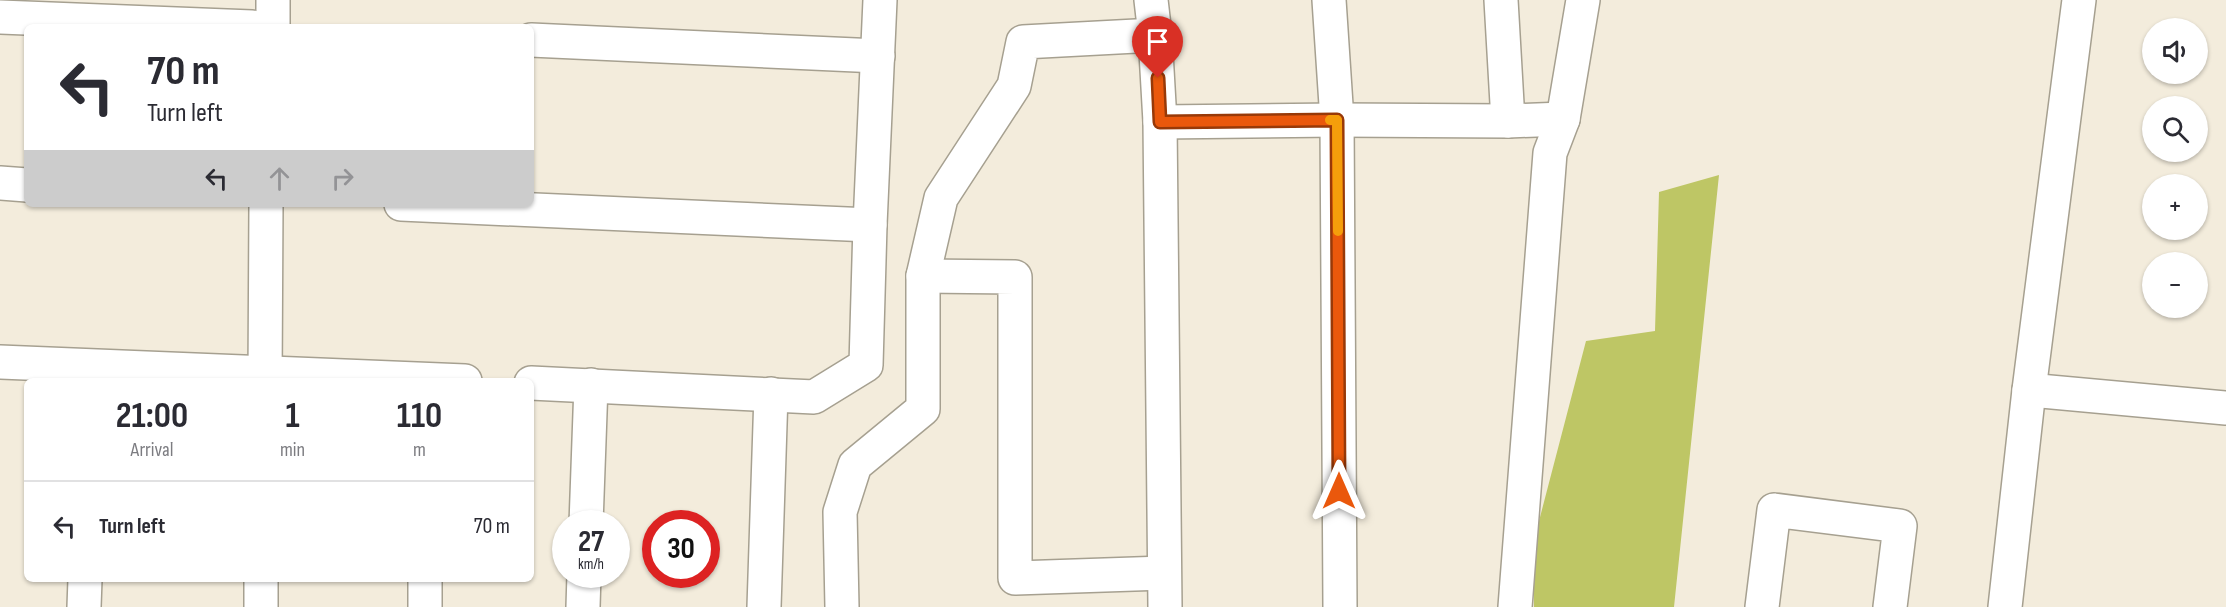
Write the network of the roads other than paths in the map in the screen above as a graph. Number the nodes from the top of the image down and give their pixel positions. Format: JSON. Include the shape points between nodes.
{"nodes":[{"id":1,"x":273,"y":0,"type":"edge"},
{"id":2,"x":880,"y":0,"type":"edge"},
{"id":3,"x":1151,"y":0,"type":"edge"},
{"id":4,"x":1329,"y":0,"type":"edge"},
{"id":5,"x":1501,"y":0,"type":"edge"},
{"id":6,"x":1583,"y":0,"type":"edge"},
{"id":7,"x":2079,"y":0,"type":"edge"},
{"id":8,"x":0,"y":17,"type":"edge"},
{"id":9,"x":176,"y":24,"type":"edge"},
{"id":10,"x":273,"y":24,"type":"edge"},
{"id":11,"x":1155,"y":34,"type":"junction"},
{"id":12,"x":534,"y":40,"type":"edge"},
{"id":13,"x":878,"y":56,"type":"junction"},
{"id":14,"x":1563,"y":119,"type":"junction"},
{"id":15,"x":1337,"y":120,"type":"junction"},
{"id":16,"x":1160,"y":122,"type":"junction"},
{"id":17,"x":1508,"y":122,"type":"junction"},
{"id":18,"x":0,"y":183,"type":"edge"},
{"id":19,"x":24,"y":185,"type":"edge"},
{"id":20,"x":266,"y":207,"type":"edge"},
{"id":21,"x":468,"y":207,"type":"edge"},
{"id":22,"x":870,"y":225,"type":"junction"},
{"id":23,"x":923,"y":276,"type":"junction"},
{"id":24,"x":0,"y":362,"type":"edge"},
{"id":25,"x":88,"y":373,"type":"edge"},
{"id":26,"x":265,"y":377,"type":"edge"},
{"id":27,"x":320,"y":378,"type":"edge"},
{"id":28,"x":534,"y":383,"type":"edge"},
{"id":29,"x":591,"y":385,"type":"junction"},
{"id":30,"x":2029,"y":390,"type":"junction"},
{"id":31,"x":771,"y":394,"type":"junction"},
{"id":32,"x":2226,"y":408,"type":"edge"},
{"id":33,"x":587,"y":510,"type":"edge"},
{"id":34,"x":1164,"y":573,"type":"junction"},
{"id":35,"x":85,"y":582,"type":"edge"},
{"id":36,"x":261,"y":582,"type":"edge"},
{"id":37,"x":425,"y":582,"type":"edge"},
{"id":38,"x":584,"y":588,"type":"edge"},
{"id":39,"x":84,"y":607,"type":"edge"},
{"id":40,"x":261,"y":607,"type":"edge"},
{"id":41,"x":425,"y":607,"type":"edge"},
{"id":42,"x":583,"y":607,"type":"edge"},
{"id":43,"x":764,"y":607,"type":"edge"},
{"id":44,"x":842,"y":607,"type":"edge"},
{"id":45,"x":1165,"y":607,"type":"edge"},
{"id":46,"x":1340,"y":607,"type":"edge"},
{"id":47,"x":1515,"y":607,"type":"edge"},
{"id":48,"x":1762,"y":607,"type":"edge"},
{"id":49,"x":1890,"y":607,"type":"edge"},
{"id":50,"x":2005,"y":607,"type":"edge"}],
"edges":[{"from":1,"to":10,"type":"street"},
{"from":2,"to":13,"type":"street"},
{"from":3,"to":11,"type":"street"},
{"from":4,"to":15,"type":"street"},
{"from":5,"to":17,"type":"street"},
{"from":6,"to":14,"type":"street"},
{"from":7,"to":30,"type":"street"},
{"from":8,"to":9,"type":"street"},
{"from":11,"to":16,"type":"street"},
{"from":11,"to":23,"type":"street","via":[[1023,42],[1014,86],[941,198]]},
{"from":12,"to":13,"type":"street"},
{"from":13,"to":22,"type":"street"},
{"from":14,"to":17,"type":"street"},
{"from":14,"to":47,"type":"street","via":[[1550,153]]},
{"from":15,"to":16,"type":"street"},
{"from":15,"to":17,"type":"street"},
{"from":15,"to":46,"type":"street"},
{"from":16,"to":34,"type":"street"},
{"from":18,"to":19,"type":"street"},
{"from":20,"to":26,"type":"street"},
{"from":21,"to":22,"type":"street"},
{"from":22,"to":31,"type":"street","via":[[867,365],[814,397]]},
{"from":23,"to":34,"type":"street","via":[[1015,277],[1015,578]]},
{"from":23,"to":44,"type":"street","via":[[923,409],[855,465],[840,512]]},
{"from":24,"to":25,"type":"street"},
{"from":25,"to":26,"type":"street"},
{"from":26,"to":27,"type":"street"},
{"from":28,"to":29,"type":"street"},
{"from":29,"to":31,"type":"street"},
{"from":29,"to":33,"type":"street"},
{"from":30,"to":32,"type":"street"},
{"from":30,"to":50,"type":"street"},
{"from":31,"to":43,"type":"street"},
{"from":34,"to":45,"type":"street"},
{"from":35,"to":39,"type":"street"},
{"from":36,"to":40,"type":"street"},
{"from":37,"to":41,"type":"street"},
{"from":38,"to":42,"type":"street"},
{"from":48,"to":49,"type":"street","via":[[1774,510],[1899,526]]}]}
